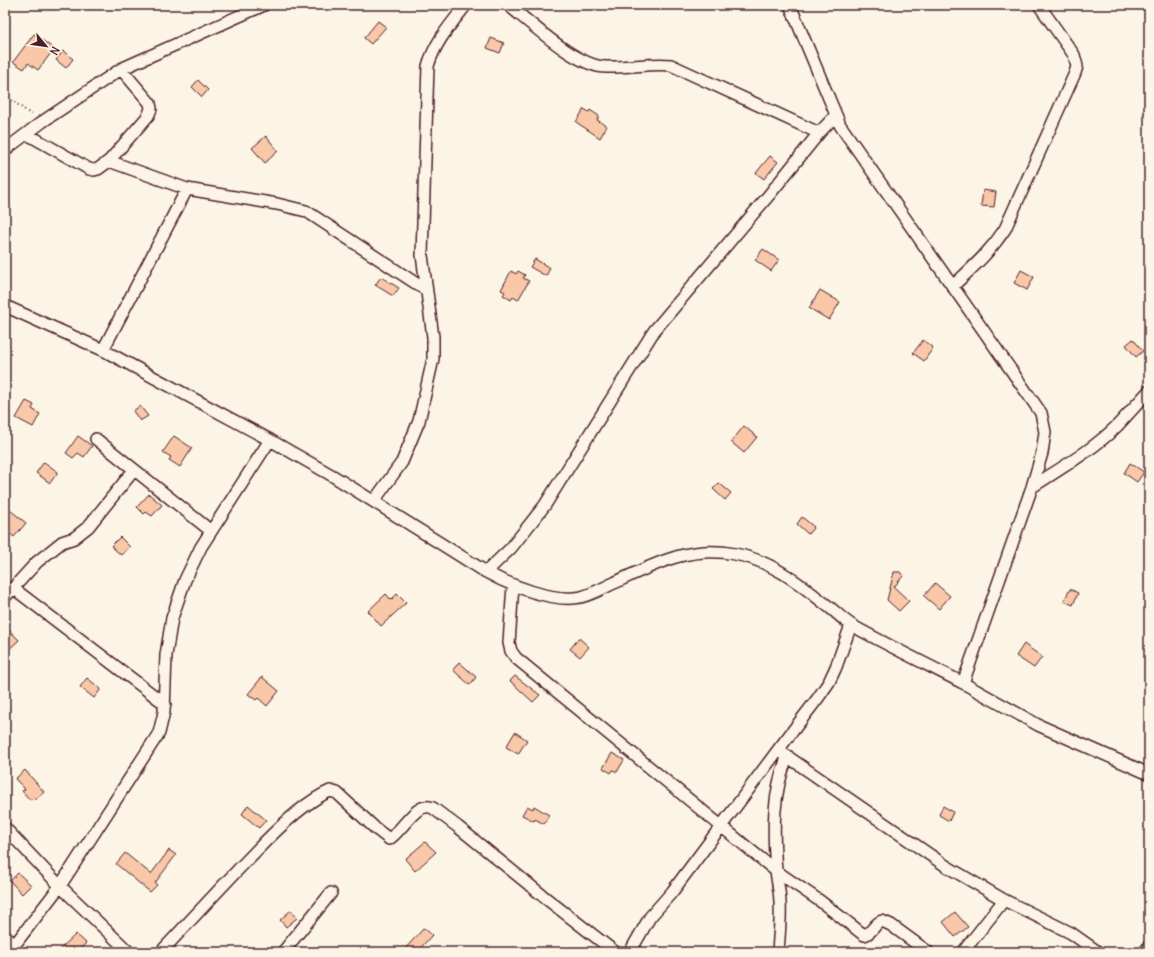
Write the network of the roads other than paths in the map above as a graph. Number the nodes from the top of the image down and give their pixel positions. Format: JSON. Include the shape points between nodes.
{"nodes":[{"id":1,"x":264,"y":5,"type":"edge"},
{"id":2,"x":466,"y":5,"type":"edge"},
{"id":3,"x":508,"y":5,"type":"edge"},
{"id":4,"x":790,"y":5,"type":"edge"},
{"id":5,"x":1038,"y":5,"type":"edge"},
{"id":6,"x":121,"y":69,"type":"junction"},
{"id":7,"x":836,"y":116,"type":"junction"},
{"id":8,"x":818,"y":133,"type":"junction"},
{"id":9,"x":26,"y":134,"type":"junction"},
{"id":10,"x":5,"y":150,"type":"edge"},
{"id":11,"x":108,"y":161,"type":"junction"},
{"id":12,"x":187,"y":189,"type":"junction"},
{"id":13,"x":953,"y":286,"type":"junction"},
{"id":14,"x":426,"y":290,"type":"junction"},
{"id":15,"x":5,"y":306,"type":"edge"},
{"id":16,"x":103,"y":350,"type":"junction"},
{"id":17,"x":1149,"y":390,"type":"edge"},
{"id":18,"x":96,"y":439,"type":"dead end"},
{"id":19,"x":270,"y":440,"type":"junction"},
{"id":20,"x":134,"y":470,"type":"junction"},
{"id":21,"x":1032,"y":487,"type":"junction"},
{"id":22,"x":374,"y":500,"type":"junction"},
{"id":23,"x":211,"y":531,"type":"junction"},
{"id":24,"x":486,"y":572,"type":"junction"},
{"id":25,"x":513,"y":585,"type":"junction"},
{"id":26,"x":14,"y":588,"type":"junction"},
{"id":27,"x":5,"y":597,"type":"edge"},
{"id":28,"x":851,"y":625,"type":"junction"},
{"id":29,"x":963,"y":683,"type":"junction"},
{"id":30,"x":164,"y":704,"type":"junction"},
{"id":31,"x":778,"y":750,"type":"junction"},
{"id":32,"x":788,"y":756,"type":"junction"},
{"id":33,"x":1149,"y":774,"type":"edge"},
{"id":34,"x":722,"y":826,"type":"junction"},
{"id":35,"x":5,"y":828,"type":"edge"},
{"id":36,"x":776,"y":871,"type":"junction"},
{"id":37,"x":60,"y":886,"type":"junction"},
{"id":38,"x":331,"y":893,"type":"dead end"},
{"id":39,"x":1004,"y":900,"type":"junction"},
{"id":40,"x":5,"y":936,"type":"edge"},
{"id":41,"x":1149,"y":946,"type":"edge"},
{"id":42,"x":12,"y":949,"type":"edge"},
{"id":43,"x":129,"y":952,"type":"edge"},
{"id":44,"x":161,"y":952,"type":"edge"},
{"id":45,"x":283,"y":952,"type":"edge"},
{"id":46,"x":615,"y":952,"type":"edge"},
{"id":47,"x":630,"y":952,"type":"edge"},
{"id":48,"x":778,"y":952,"type":"edge"},
{"id":49,"x":928,"y":952,"type":"edge"},
{"id":50,"x":963,"y":952,"type":"edge"},
{"id":51,"x":1098,"y":952,"type":"edge"},
{"id":52,"x":1145,"y":952,"type":"edge"}],
"edges":[{"from":1,"to":6,"type":"street"},
{"from":2,"to":14,"type":"street","via":[[439,41],[428,66],[422,255]]},
{"from":3,"to":8,"type":"street","via":[[568,52],[588,63],[605,67],[671,65]]},
{"from":4,"to":7,"type":"street"},
{"from":5,"to":13,"type":"street","via":[[1074,55],[1076,73],[1005,229],[993,247]]},
{"from":6,"to":9,"type":"street"},
{"from":6,"to":11,"type":"street","via":[[150,103],[151,109],[148,116]]},
{"from":7,"to":8,"type":"street"},
{"from":7,"to":13,"type":"street"},
{"from":8,"to":24,"type":"street","via":[[654,331],[545,504],[511,548]]},
{"from":9,"to":10,"type":"street"},
{"from":9,"to":11,"type":"street","via":[[91,170],[98,169]]},
{"from":11,"to":12,"type":"street"},
{"from":12,"to":14,"type":"street","via":[[277,204],[306,212]]},
{"from":12,"to":16,"type":"street"},
{"from":13,"to":21,"type":"street","via":[[1041,413],[1045,442]]},
{"from":14,"to":22,"type":"street","via":[[433,338],[433,359],[419,421],[402,462]]},
{"from":15,"to":16,"type":"street"},
{"from":16,"to":19,"type":"street"},
{"from":17,"to":21,"type":"street","via":[[1107,435]]},
{"from":18,"to":20,"type":"street"},
{"from":19,"to":22,"type":"street"},
{"from":19,"to":23,"type":"street"},
{"from":20,"to":23,"type":"street"},
{"from":20,"to":26,"type":"street","via":[[88,527],[74,538],[62,542],[37,562]]},
{"from":21,"to":29,"type":"street"},
{"from":22,"to":24,"type":"street"},
{"from":23,"to":30,"type":"street","via":[[184,580],[172,618],[166,655]]},
{"from":24,"to":25,"type":"street"},
{"from":25,"to":28,"type":"street","via":[[543,594],[581,597],[672,558],[698,553],[735,554],[757,559],[777,570]]},
{"from":25,"to":34,"type":"street","via":[[509,643],[516,658]]},
{"from":26,"to":27,"type":"street"},
{"from":26,"to":30,"type":"street"},
{"from":28,"to":29,"type":"street"},
{"from":28,"to":31,"type":"street","via":[[829,682]]},
{"from":29,"to":33,"type":"street","via":[[1038,725]]},
{"from":30,"to":37,"type":"street","via":[[159,733]]},
{"from":31,"to":32,"type":"street"},
{"from":31,"to":34,"type":"street"},
{"from":32,"to":36,"type":"street","via":[[782,768],[776,793]]},
{"from":32,"to":39,"type":"street","via":[[946,866]]},
{"from":34,"to":36,"type":"street"},
{"from":34,"to":47,"type":"street","via":[[650,917]]},
{"from":35,"to":37,"type":"street"},
{"from":36,"to":48,"type":"street","via":[[780,904]]},
{"from":36,"to":49,"type":"street","via":[[864,935],[870,933],[878,922],[882,921],[892,925]]},
{"from":37,"to":42,"type":"street"},
{"from":37,"to":43,"type":"street"},
{"from":38,"to":45,"type":"street"},
{"from":39,"to":50,"type":"street"},
{"from":39,"to":51,"type":"street","via":[[1071,933]]},
{"from":40,"to":42,"type":"street"},
{"from":41,"to":52,"type":"street"},
{"from":44,"to":46,"type":"street","via":[[281,826],[321,794],[330,791],[337,793],[389,839],[423,807],[433,808]]}]}
